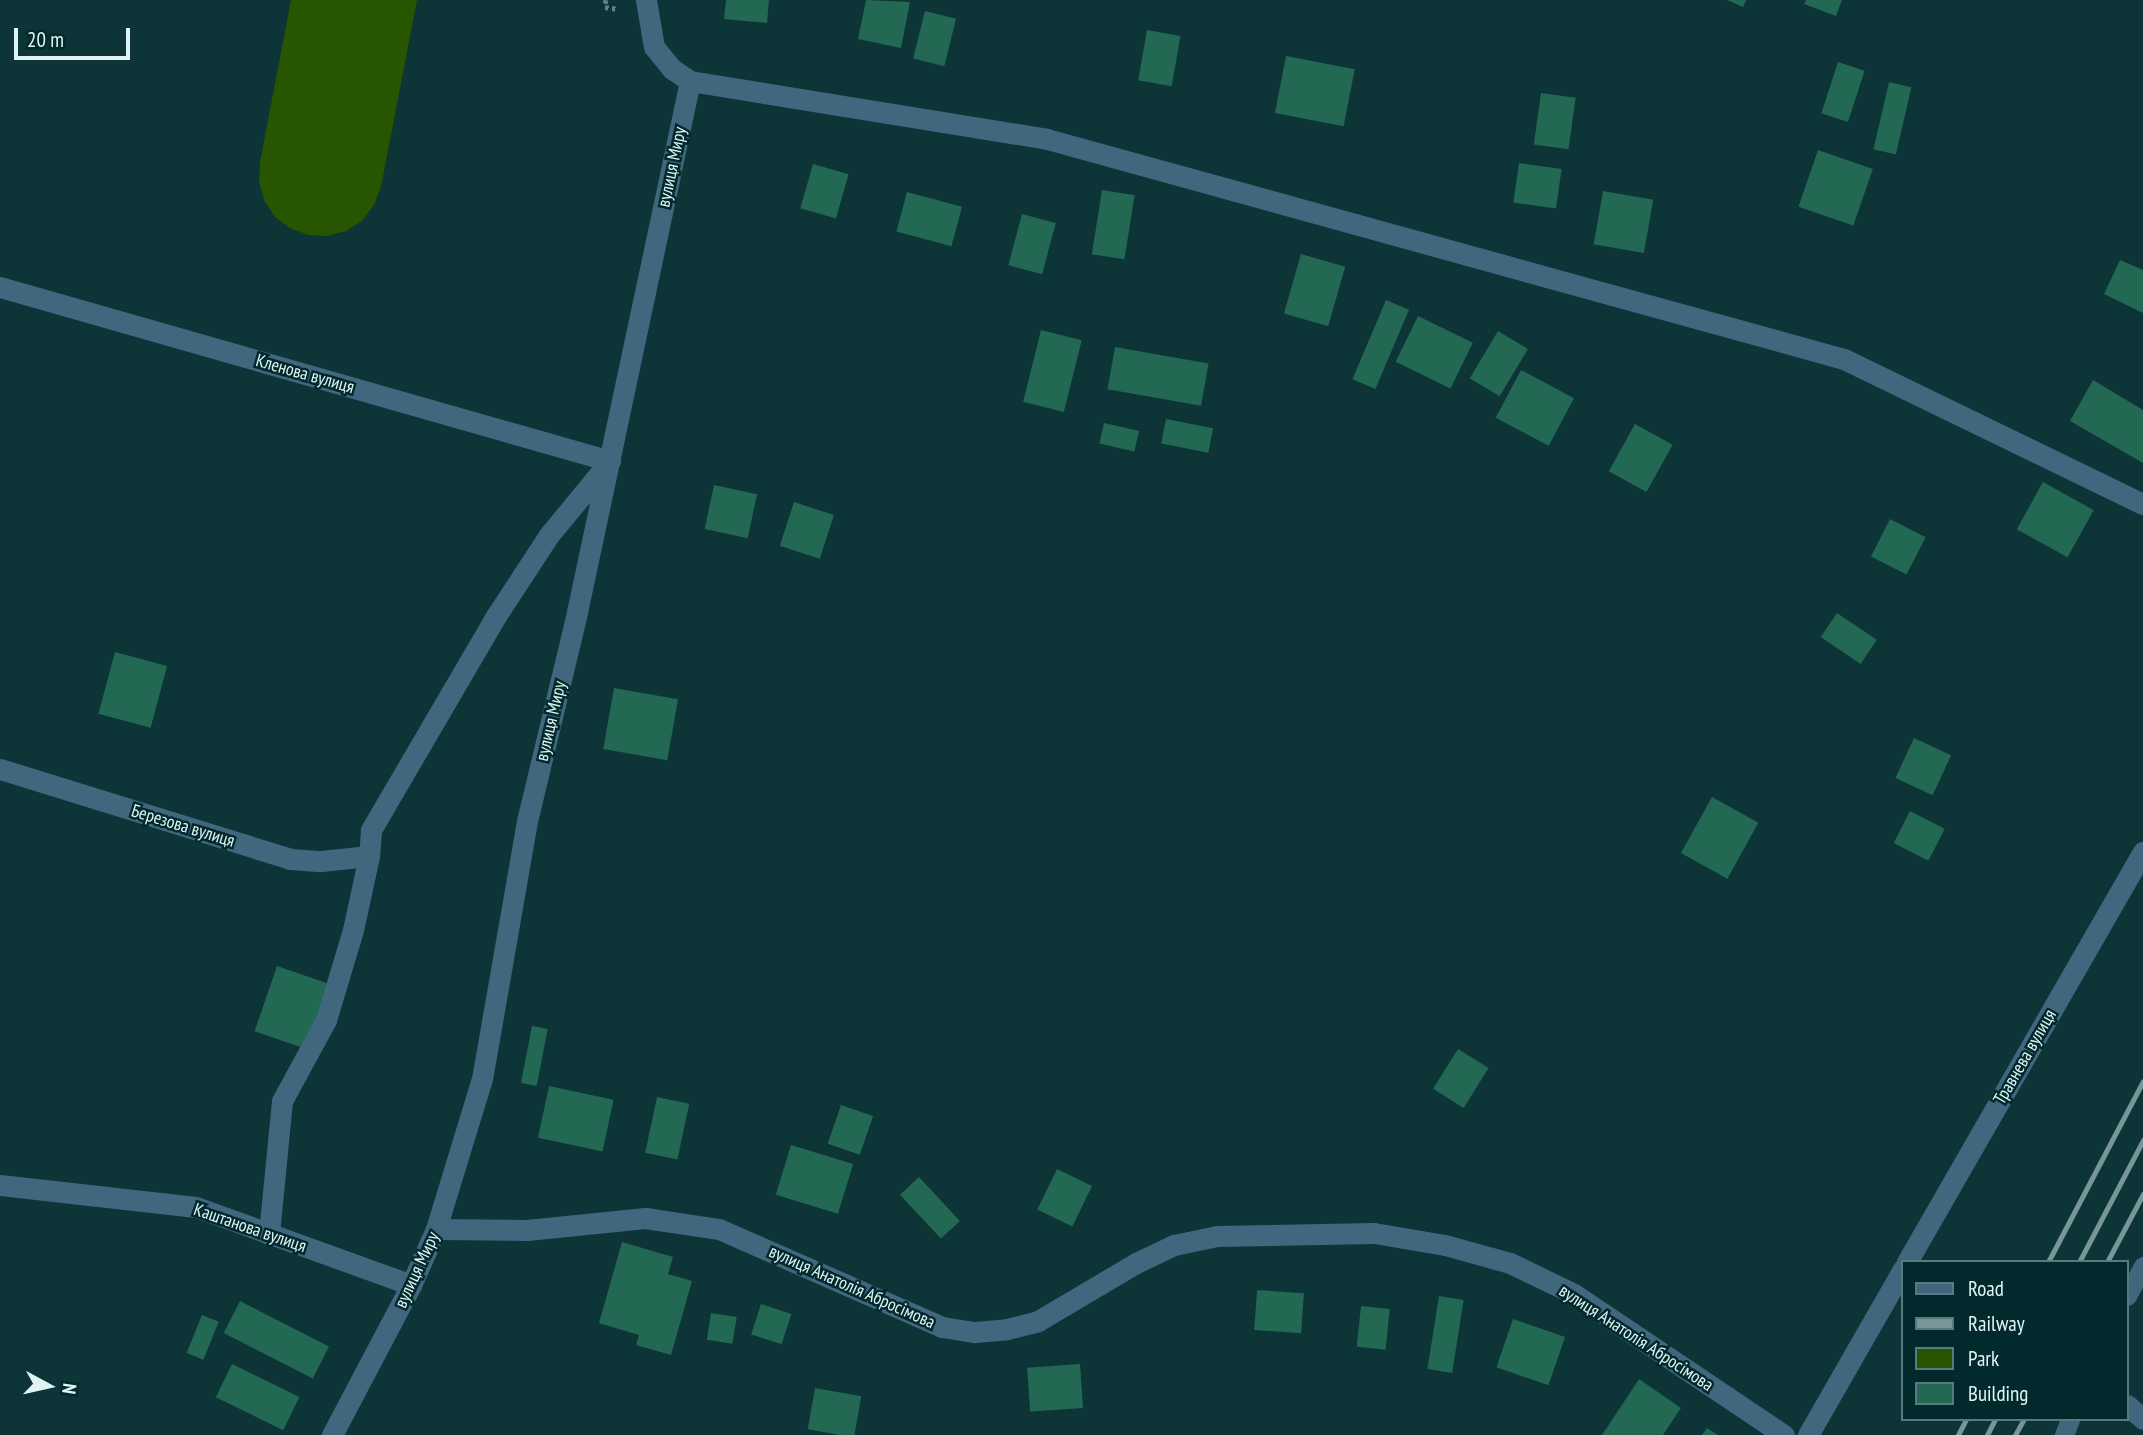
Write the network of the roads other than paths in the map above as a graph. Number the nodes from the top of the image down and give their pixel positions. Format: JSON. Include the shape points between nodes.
{"nodes":[{"id":1,"x":646,"y":0,"type":"edge"},
{"id":2,"x":690,"y":81,"type":"junction"},
{"id":3,"x":0,"y":287,"type":"edge"},
{"id":4,"x":610,"y":461,"type":"junction"},
{"id":5,"x":2143,"y":504,"type":"edge"},
{"id":6,"x":0,"y":769,"type":"edge"},
{"id":7,"x":2143,"y":852,"type":"edge"},
{"id":8,"x":369,"y":856,"type":"junction"},
{"id":9,"x":0,"y":1185,"type":"edge"},
{"id":10,"x":436,"y":1229,"type":"junction"},
{"id":11,"x":269,"y":1234,"type":"junction"},
{"id":12,"x":1908,"y":1260,"type":"edge"},
{"id":13,"x":2143,"y":1266,"type":"edge"},
{"id":14,"x":1902,"y":1271,"type":"edge"},
{"id":15,"x":411,"y":1285,"type":"junction"},
{"id":16,"x":2129,"y":1293,"type":"edge"},
{"id":17,"x":2129,"y":1407,"type":"edge"},
{"id":18,"x":2143,"y":1419,"type":"edge"},
{"id":19,"x":332,"y":1435,"type":"edge"},
{"id":20,"x":1784,"y":1435,"type":"edge"},
{"id":21,"x":1808,"y":1435,"type":"edge"}],
"edges":[{"from":1,"to":2,"type":"street","via":[[654,47],[672,69]]},
{"from":2,"to":4,"type":"street","name":"вулиця Миру"},
{"from":2,"to":5,"type":"street","via":[[1047,139],[1844,359]]},
{"from":3,"to":4,"type":"street","name":"Кленова вулиця"},
{"from":4,"to":8,"type":"street","via":[[550,535],[477,645],[371,830]]},
{"from":4,"to":10,"type":"street","name":"вулиця Миру","via":[[527,821],[482,1079]]},
{"from":6,"to":8,"type":"street","name":"Березова вулиця","via":[[290,859]]},
{"from":7,"to":12,"type":"street","name":"Травнева вулиця"},
{"from":8,"to":11,"type":"street","via":[[326,1020],[282,1101]]},
{"from":9,"to":11,"type":"street","name":"Каштанова вулиця","via":[[196,1208]]},
{"from":10,"to":15,"type":"street","name":"вулиця Миру"},
{"from":10,"to":20,"type":"street","name":"вулиця Анатолія Абросімова","via":[[527,1230],[645,1218],[719,1228],[942,1327],[975,1332],[1038,1321],[1174,1245],[1217,1236],[1374,1233],[1445,1245],[1510,1263],[1574,1294]]},
{"from":11,"to":15,"type":"street","name":"Каштанова вулиця"},
{"from":13,"to":16,"type":"lane"},
{"from":14,"to":21,"type":"street"},
{"from":15,"to":19,"type":"street","name":"вулиця Миру"},
{"from":17,"to":18,"type":"street"}]}
